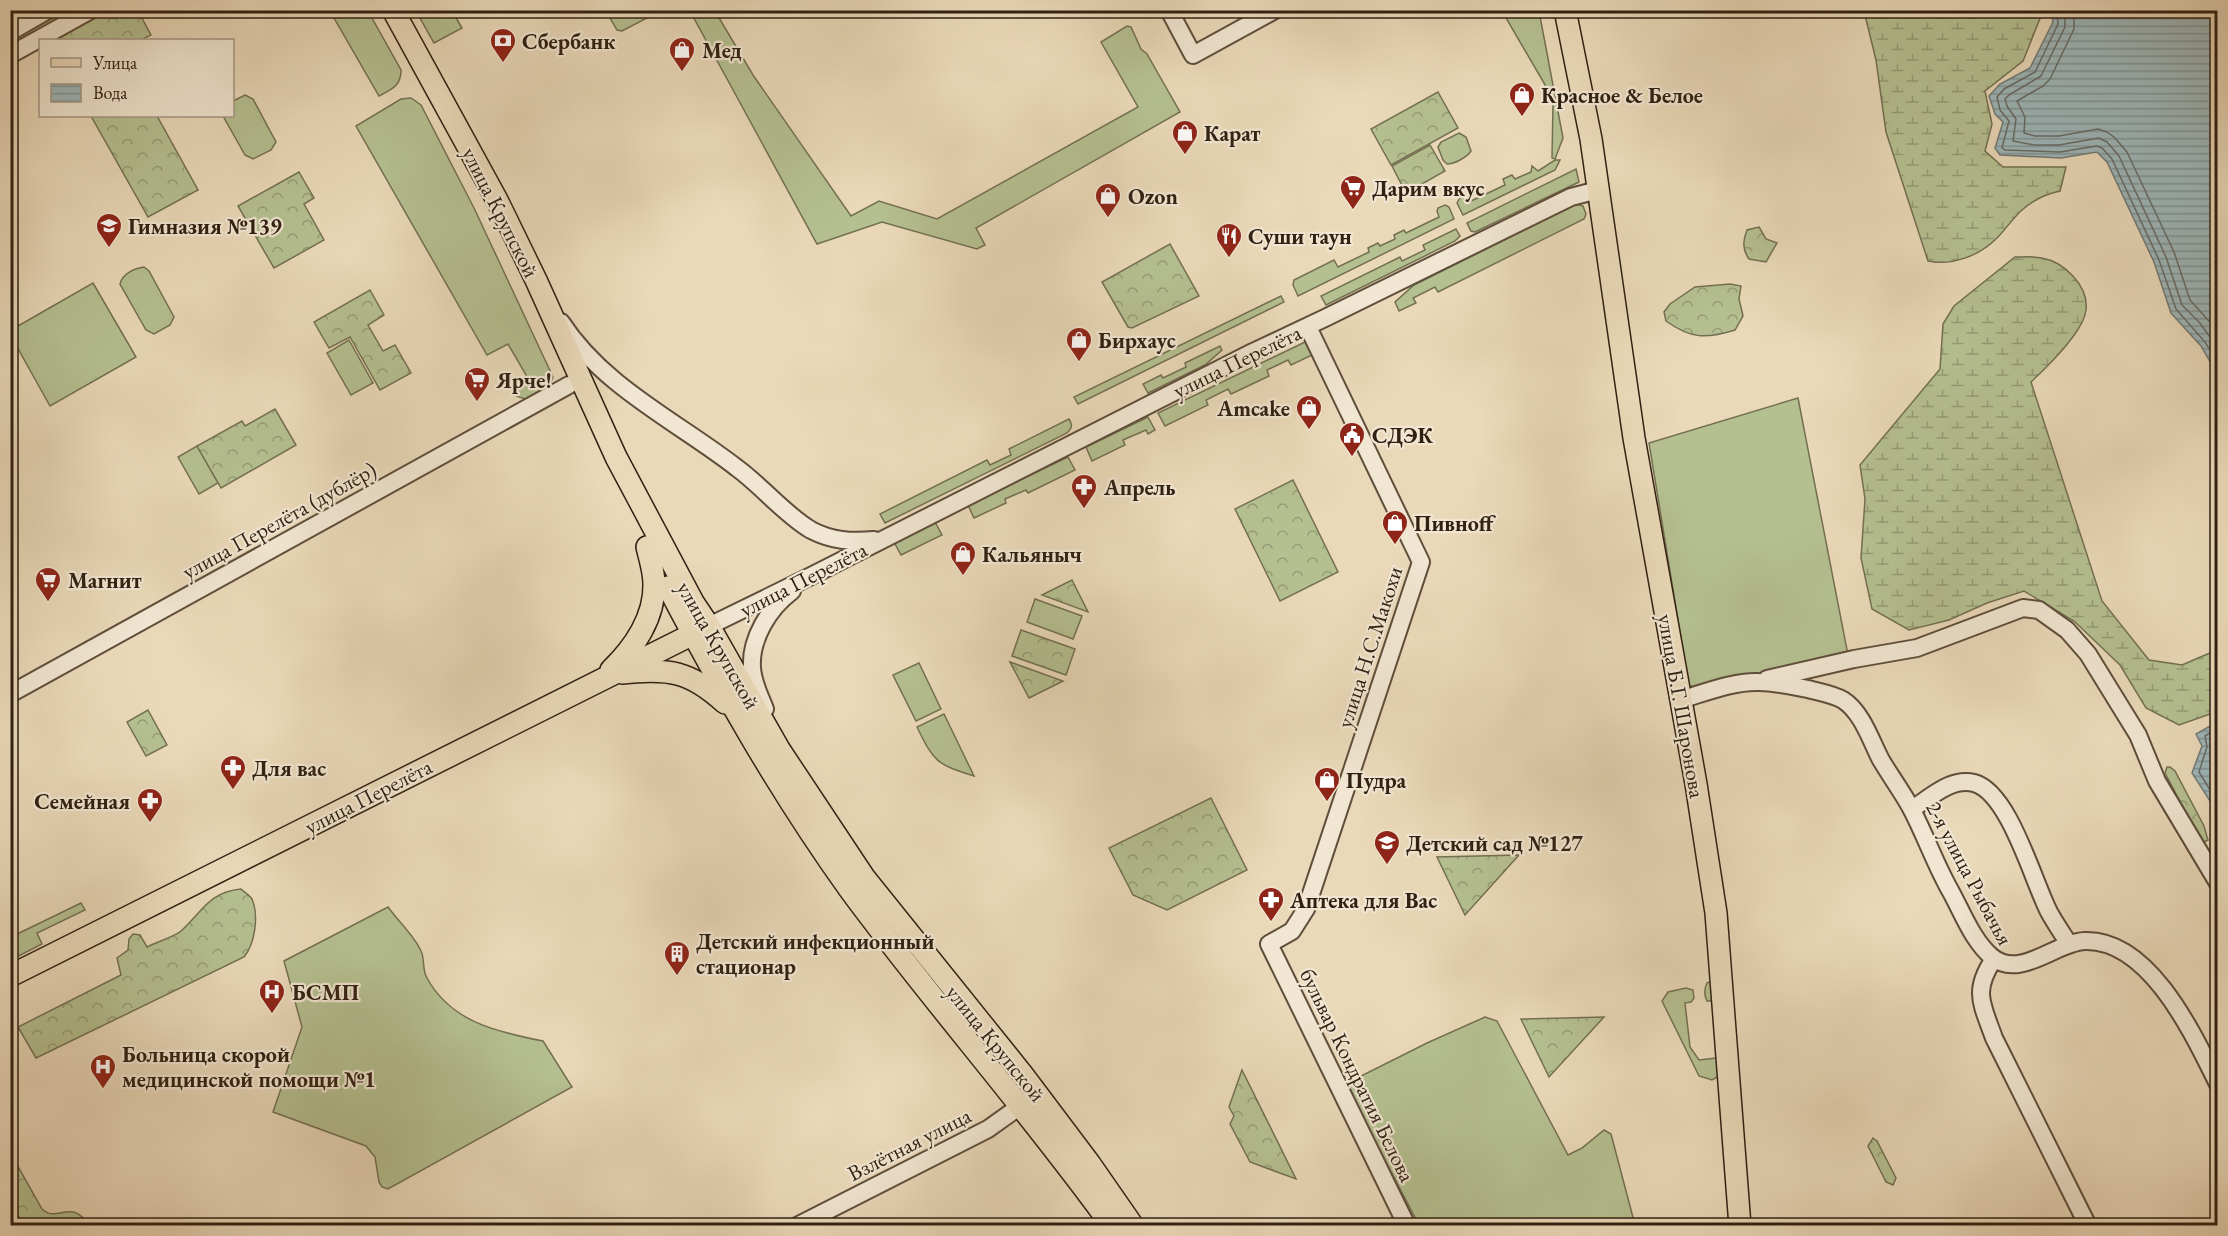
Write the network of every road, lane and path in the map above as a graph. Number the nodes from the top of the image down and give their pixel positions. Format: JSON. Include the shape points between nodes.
{"nodes":[{"id":1,"x":48,"y":10,"type":"edge"},
{"id":2,"x":91,"y":10,"type":"edge"},
{"id":3,"x":379,"y":10,"type":"edge"},
{"id":4,"x":393,"y":10,"type":"edge"},
{"id":5,"x":1168,"y":10,"type":"edge"},
{"id":6,"x":1275,"y":10,"type":"edge"},
{"id":7,"x":1565,"y":10,"type":"edge"},
{"id":8,"x":10,"y":32,"type":"edge"},
{"id":9,"x":10,"y":55,"type":"edge"},
{"id":10,"x":1598,"y":190,"type":"junction"},
{"id":11,"x":536,"y":280,"type":"junction"},
{"id":12,"x":1308,"y":327,"type":"junction"},
{"id":13,"x":569,"y":385,"type":"junction"},
{"id":14,"x":884,"y":539,"type":"junction"},
{"id":15,"x":647,"y":547,"type":"junction"},
{"id":16,"x":811,"y":576,"type":"junction"},
{"id":17,"x":701,"y":630,"type":"junction"},
{"id":18,"x":601,"y":678,"type":"junction"},
{"id":19,"x":1758,"y":682,"type":"junction"},
{"id":20,"x":10,"y":694,"type":"edge"},
{"id":21,"x":1680,"y":700,"type":"junction"},
{"id":22,"x":736,"y":713,"type":"junction"},
{"id":23,"x":779,"y":749,"type":"junction"},
{"id":24,"x":1912,"y":810,"type":"junction"},
{"id":25,"x":2217,"y":883,"type":"edge"},
{"id":26,"x":1269,"y":944,"type":"joint"},
{"id":27,"x":2069,"y":944,"type":"junction"},
{"id":28,"x":1994,"y":959,"type":"junction"},
{"id":29,"x":10,"y":975,"type":"edge"},
{"id":30,"x":2217,"y":1084,"type":"edge"},
{"id":31,"x":1029,"y":1100,"type":"junction"},
{"id":32,"x":797,"y":1226,"type":"edge"},
{"id":33,"x":1112,"y":1226,"type":"edge"},
{"id":34,"x":1134,"y":1226,"type":"edge"},
{"id":35,"x":1407,"y":1226,"type":"edge"},
{"id":36,"x":1740,"y":1226,"type":"edge"},
{"id":37,"x":2088,"y":1226,"type":"edge"}],
"edges":[{"from":1,"to":8,"type":"street"},
{"from":2,"to":9,"type":"street"},
{"from":3,"to":13,"type":"main road","name":"улица Крупской","via":[[487,206]]},
{"from":4,"to":11,"type":"main road","name":"улица Крупской","via":[[478,164]]},
{"from":5,"to":6,"type":"street","via":[[1193,55]]},
{"from":7,"to":10,"type":"main road","name":"улица Б.Г. Шаронова"},
{"from":10,"to":12,"type":"street","name":"улица Перелёта","via":[[1570,196]]},
{"from":10,"to":21,"type":"main road","name":"улица Б.Г. Шаронова","via":[[1634,438]]},
{"from":11,"to":14,"type":"street","via":[[563,325],[604,371],[736,467],[793,517],[831,539]]},
{"from":11,"to":17,"type":"main road","name":"улица Крупской","via":[[616,457],[693,602]]},
{"from":12,"to":14,"type":"street","name":"улица Перелёта"},
{"from":12,"to":26,"type":"street","name":"улица Н.С.Макохи","via":[[1421,562],[1306,909],[1293,931]]},
{"from":13,"to":15,"type":"main road","name":"улица Крупской"},
{"from":13,"to":20,"type":"street","name":"улица Перелёта (дублёр)"},
{"from":14,"to":16,"type":"street","name":"улица Перелёта"},
{"from":15,"to":17,"type":"main road","name":"улица Крупской"},
{"from":15,"to":18,"type":"main road","via":[[654,582],[650,614],[630,649]]},
{"from":16,"to":17,"type":"street","name":"улица Перелёта"},
{"from":16,"to":23,"type":"street","via":[[773,609],[754,646],[755,684]]},
{"from":17,"to":18,"type":"main road","name":"улица Перелёта"},
{"from":17,"to":22,"type":"main road","name":"улица Крупской"},
{"from":17,"to":23,"type":"main road","name":"улица Крупской"},
{"from":18,"to":22,"type":"main road","via":[[643,671],[684,675],[706,686]]},
{"from":18,"to":29,"type":"main road","name":"улица Перелёта"},
{"from":19,"to":21,"type":"street"},
{"from":19,"to":24,"type":"street","name":"2-я улица Рыбачья","via":[[1842,699],[1854,710]]},
{"from":19,"to":25,"type":"street","via":[[1917,648],[2024,608],[2038,610],[2067,630],[2088,654],[2138,735],[2157,781]]},
{"from":21,"to":36,"type":"main road","name":"улица Б.Г. Шаронова","via":[[1720,943]]},
{"from":22,"to":31,"type":"main road","name":"улица Крупской","via":[[850,890]]},
{"from":23,"to":31,"type":"main road","name":"улица Крупской","via":[[864,877]]},
{"from":24,"to":27,"type":"street","via":[[1947,786],[1974,783],[1987,789],[2009,819],[2050,914]]},
{"from":24,"to":28,"type":"street","name":"2-я улица Рыбачья","via":[[1979,944]]},
{"from":26,"to":35,"type":"street","name":"бульвар Кондратия Белова"},
{"from":27,"to":28,"type":"street","via":[[2012,965]]},
{"from":27,"to":30,"type":"street","via":[[2101,943],[2121,950],[2142,966],[2172,1001]]},
{"from":28,"to":37,"type":"street","name":"2-я улица Рыбачья","via":[[1980,988],[1983,1009]]},
{"from":31,"to":32,"type":"street","name":"Взлётная улица","via":[[988,1129]]},
{"from":31,"to":33,"type":"main road","name":"улица Крупской"},
{"from":31,"to":34,"type":"main road","name":"улица Крупской","via":[[1090,1164]]}]}
